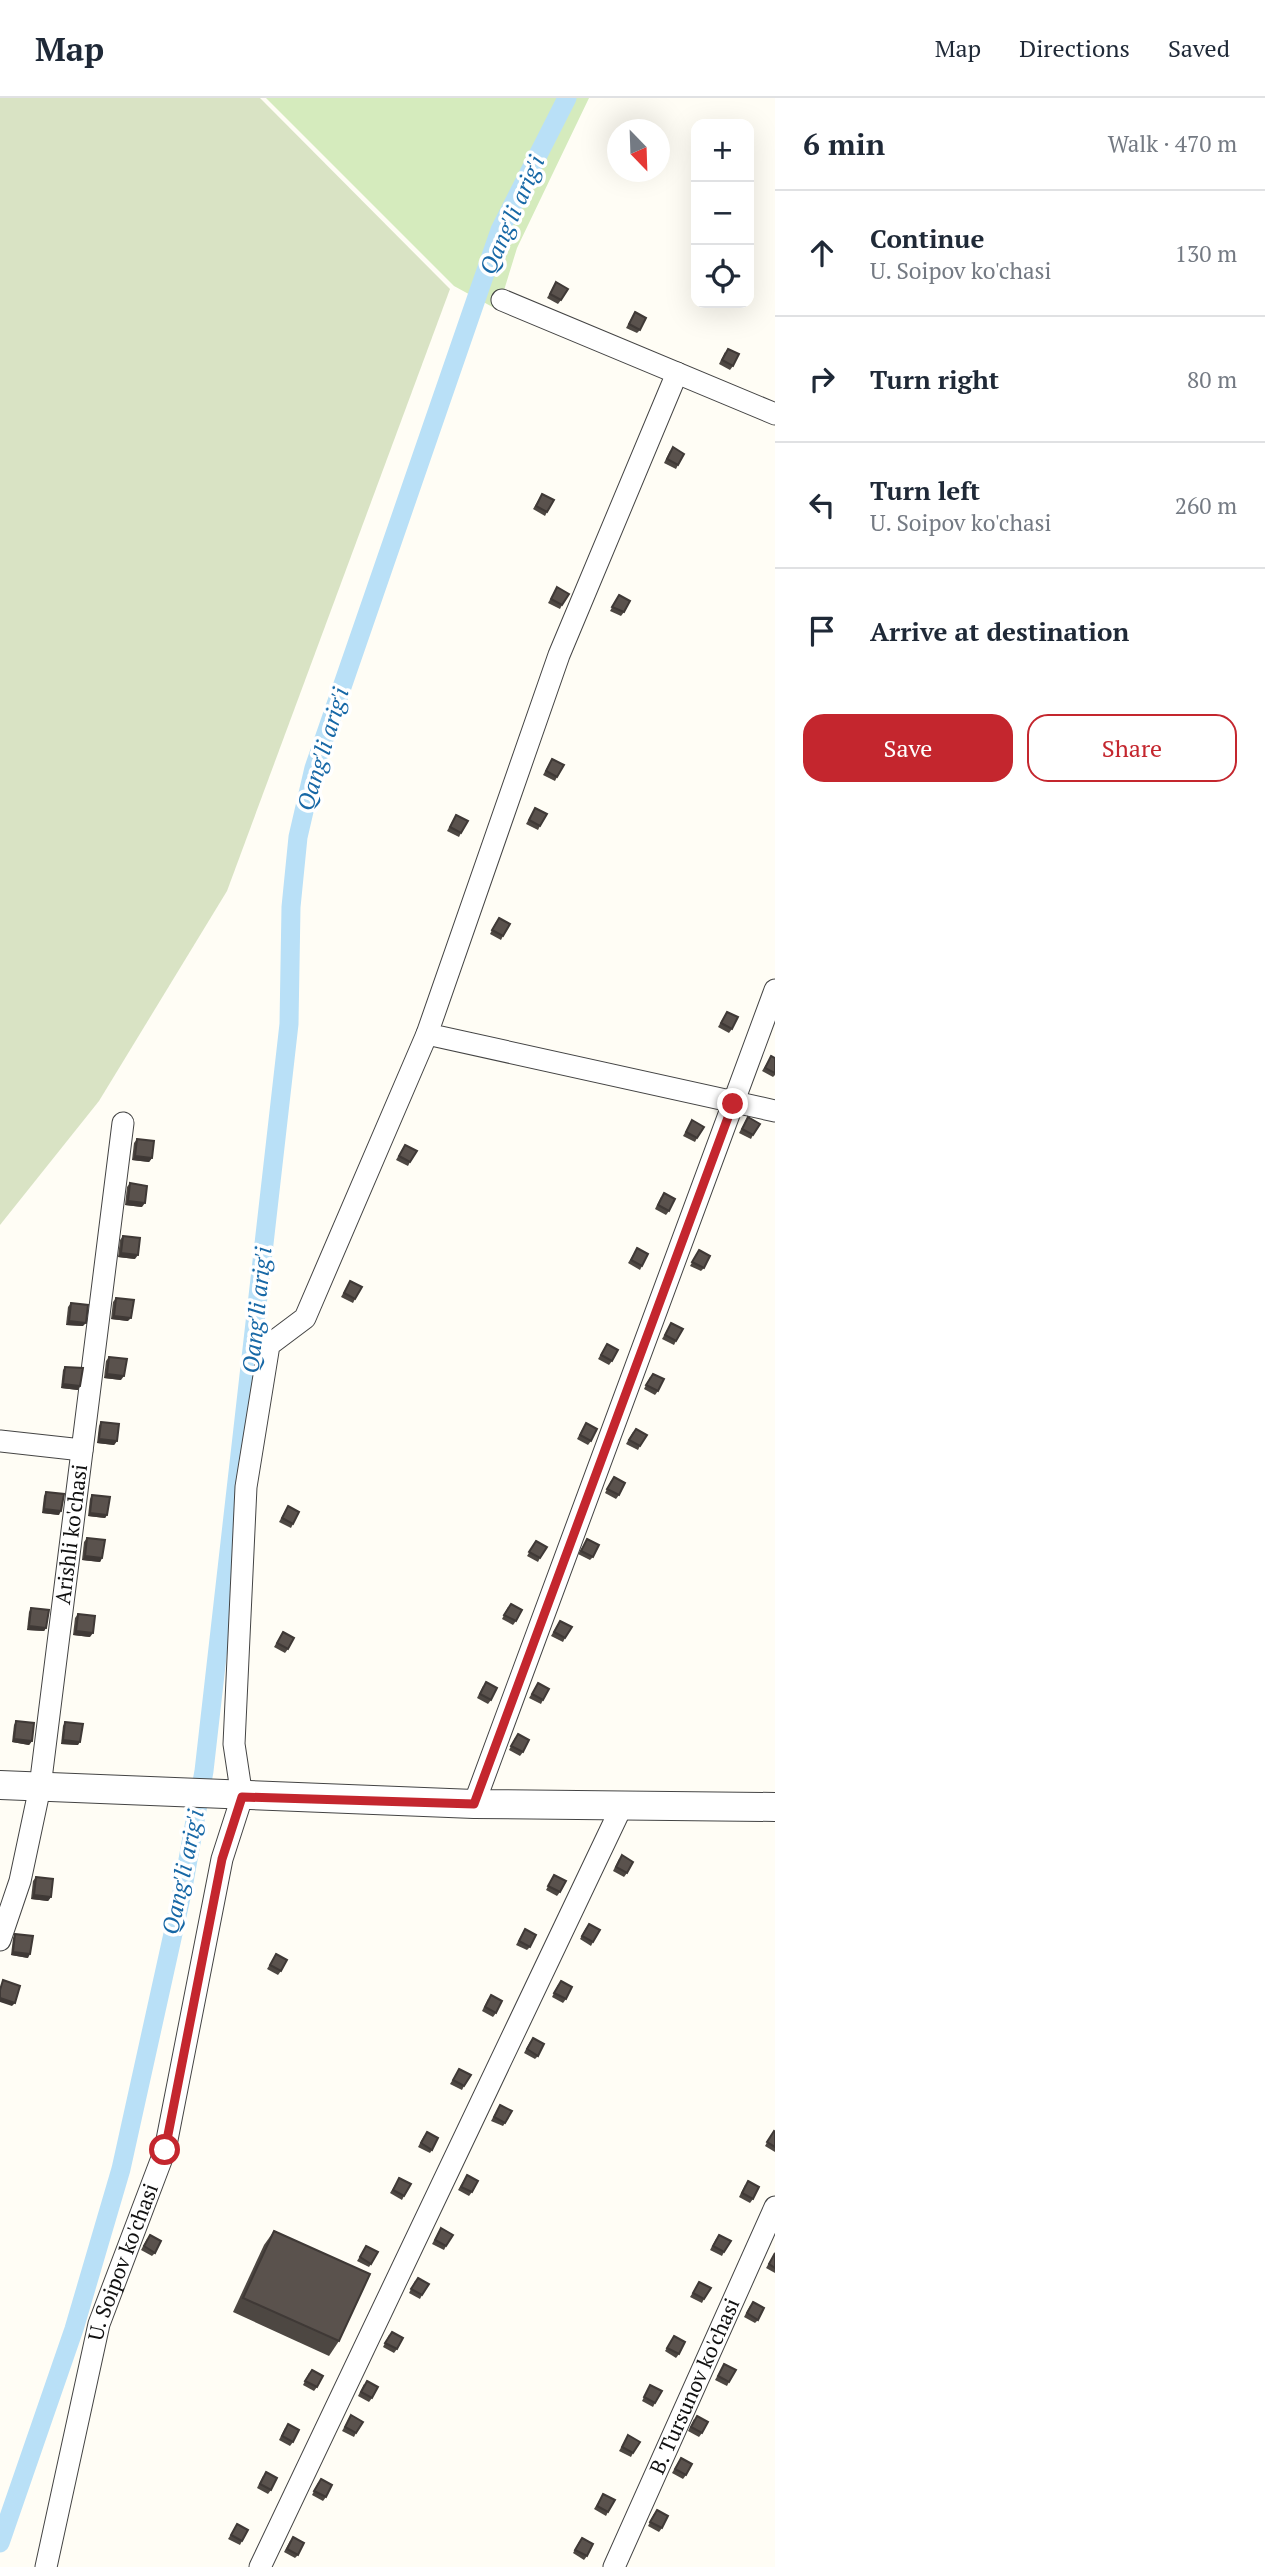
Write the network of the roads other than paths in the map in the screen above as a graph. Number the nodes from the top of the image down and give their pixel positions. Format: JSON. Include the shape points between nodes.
{"nodes":[{"id":1,"x":502,"y":300,"type":"dead end"},
{"id":2,"x":677,"y":373,"type":"junction"},
{"id":3,"x":775,"y":414,"type":"edge"},
{"id":4,"x":775,"y":990,"type":"edge"},
{"id":5,"x":428,"y":1034,"type":"junction"},
{"id":6,"x":733,"y":1104,"type":"junction"},
{"id":7,"x":775,"y":1111,"type":"edge"},
{"id":8,"x":123,"y":1123,"type":"dead end"},
{"id":9,"x":0,"y":1441,"type":"edge"},
{"id":10,"x":82,"y":1450,"type":"junction"},
{"id":11,"x":0,"y":1785,"type":"edge"},
{"id":12,"x":40,"y":1787,"type":"junction"},
{"id":13,"x":236,"y":1797,"type":"junction"},
{"id":14,"x":474,"y":1804,"type":"junction"},
{"id":15,"x":775,"y":1807,"type":"edge"},
{"id":16,"x":621,"y":1808,"type":"junction"},
{"id":17,"x":0,"y":1940,"type":"edge"},
{"id":18,"x":775,"y":2207,"type":"edge"},
{"id":19,"x":46,"y":2567,"type":"edge"},
{"id":20,"x":260,"y":2567,"type":"edge"},
{"id":21,"x":614,"y":2567,"type":"edge"}],
"edges":[{"from":1,"to":2,"type":"street"},
{"from":2,"to":3,"type":"street"},
{"from":2,"to":5,"type":"street","via":[[559,655]]},
{"from":4,"to":6,"type":"street"},
{"from":5,"to":6,"type":"street"},
{"from":5,"to":13,"type":"street","via":[[305,1318],[269,1345],[246,1487],[234,1744]]},
{"from":6,"to":7,"type":"street"},
{"from":6,"to":14,"type":"street"},
{"from":8,"to":10,"type":"street","name":"Arishli ko'chasi"},
{"from":9,"to":10,"type":"street"},
{"from":10,"to":12,"type":"street","name":"Arishli ko'chasi"},
{"from":11,"to":12,"type":"street"},
{"from":12,"to":13,"type":"street"},
{"from":12,"to":17,"type":"street","name":"Arishli ko'chasi","via":[[20,1881]]},
{"from":13,"to":14,"type":"street"},
{"from":13,"to":19,"type":"street","name":"U. Soipov ko'chasi","via":[[165,2150],[99,2324]]},
{"from":14,"to":16,"type":"street"},
{"from":15,"to":16,"type":"street"},
{"from":16,"to":20,"type":"street"},
{"from":18,"to":21,"type":"street","name":"B. Tursunov ko'chasi"}]}
